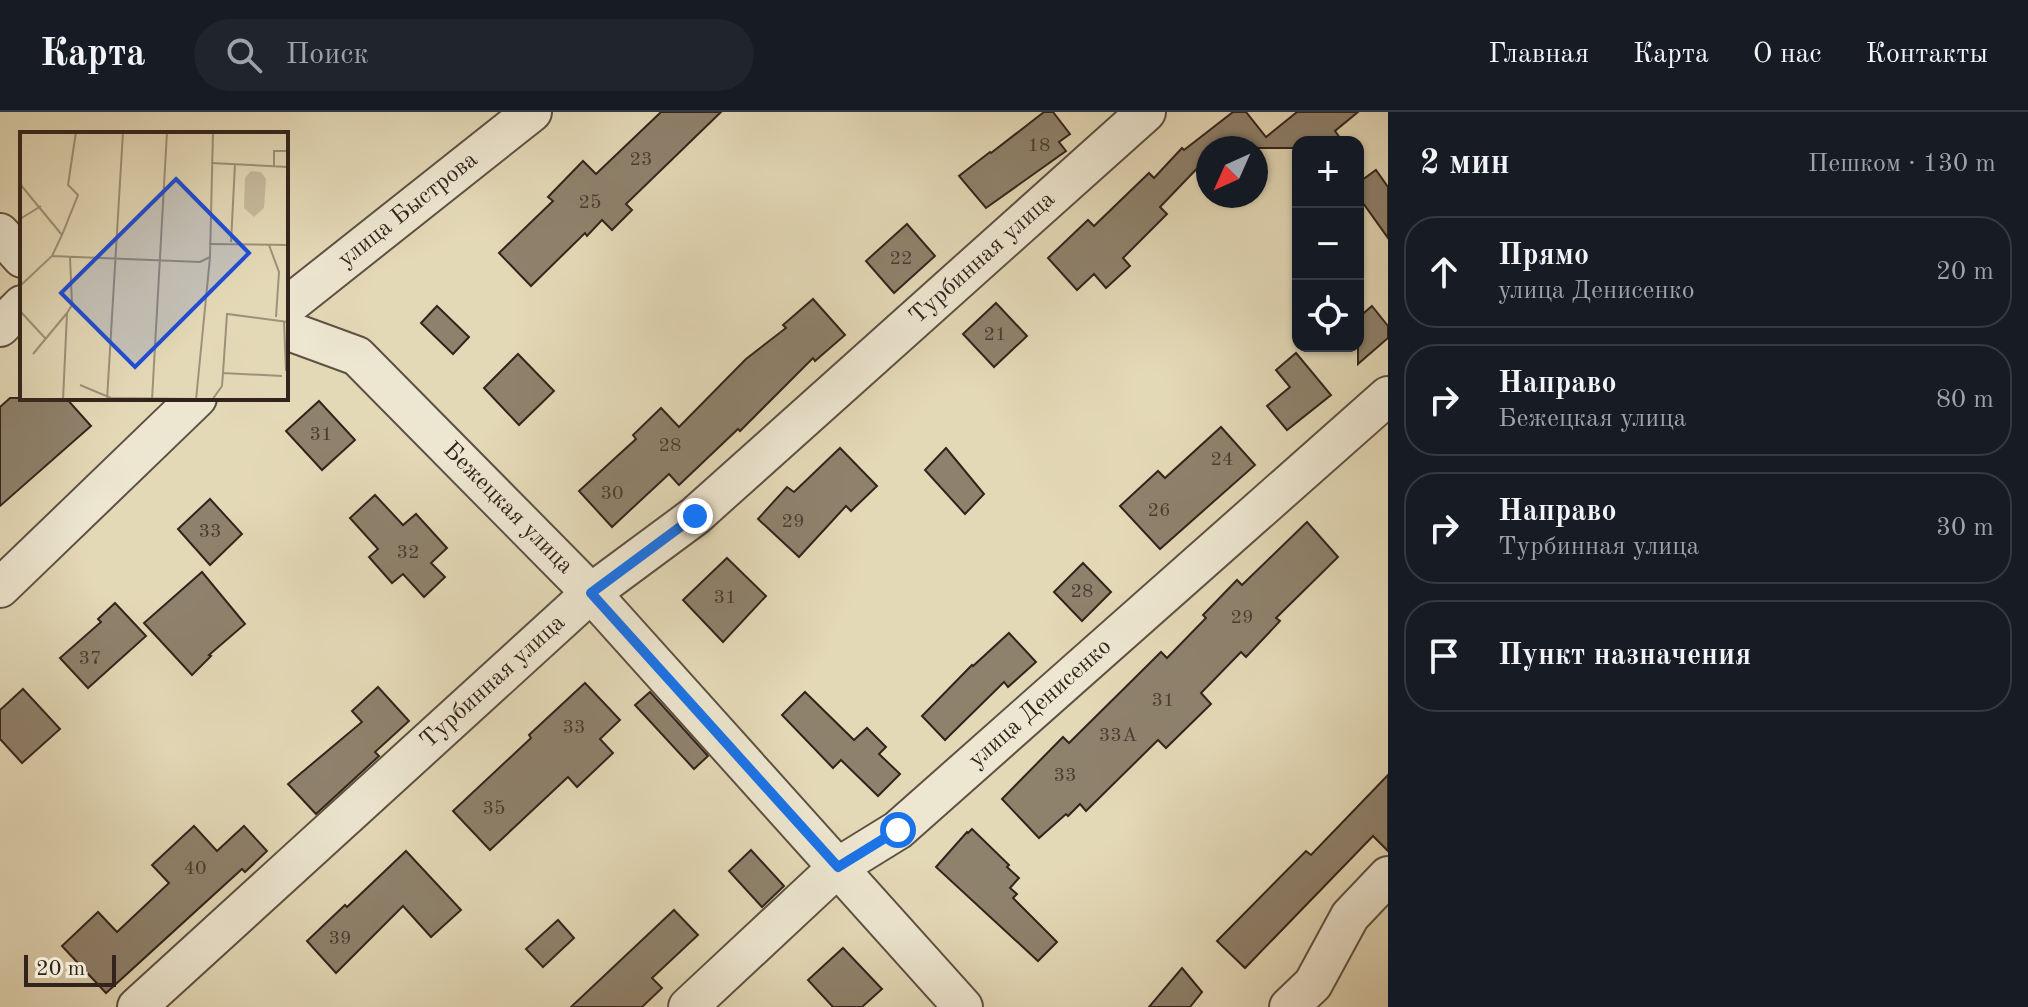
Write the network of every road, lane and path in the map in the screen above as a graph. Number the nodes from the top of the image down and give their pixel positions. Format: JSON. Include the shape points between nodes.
{"nodes":[{"id":1,"x":532,"y":112,"type":"edge"},
{"id":2,"x":1146,"y":112,"type":"edge"},
{"id":3,"x":0,"y":233,"type":"edge"},
{"id":4,"x":20,"y":256,"type":"edge"},
{"id":5,"x":288,"y":305,"type":"edge"},
{"id":6,"x":20,"y":307,"type":"edge"},
{"id":7,"x":0,"y":327,"type":"edge"},
{"id":8,"x":288,"y":331,"type":"edge"},
{"id":9,"x":1388,"y":396,"type":"edge"},
{"id":10,"x":185,"y":402,"type":"edge"},
{"id":11,"x":0,"y":588,"type":"edge"},
{"id":12,"x":591,"y":593,"type":"junction"},
{"id":13,"x":838,"y":867,"type":"junction"},
{"id":14,"x":1388,"y":876,"type":"edge"},
{"id":15,"x":137,"y":1007,"type":"edge"},
{"id":16,"x":688,"y":1007,"type":"edge"},
{"id":17,"x":963,"y":1007,"type":"edge"},
{"id":18,"x":1289,"y":1007,"type":"edge"}],
"edges":[{"from":1,"to":5,"type":"street","name":"улица Быстрова"},
{"from":2,"to":12,"type":"street","name":"Турбинная улица","via":[[695,516]]},
{"from":3,"to":4,"type":"street"},
{"from":6,"to":7,"type":"street"},
{"from":8,"to":12,"type":"street","name":"Бежецкая улица","via":[[357,356]]},
{"from":9,"to":13,"type":"street","name":"улица Денисенко","via":[[898,830]]},
{"from":10,"to":11,"type":"street"},
{"from":12,"to":13,"type":"street","name":"Бежецкая улица"},
{"from":12,"to":15,"type":"street","name":"Турбинная улица"},
{"from":13,"to":16,"type":"street","name":"улица Денисенко"},
{"from":13,"to":17,"type":"street","name":"Бежецкая улица"},
{"from":14,"to":18,"type":"street","via":[[1350,916],[1313,984]]}]}
